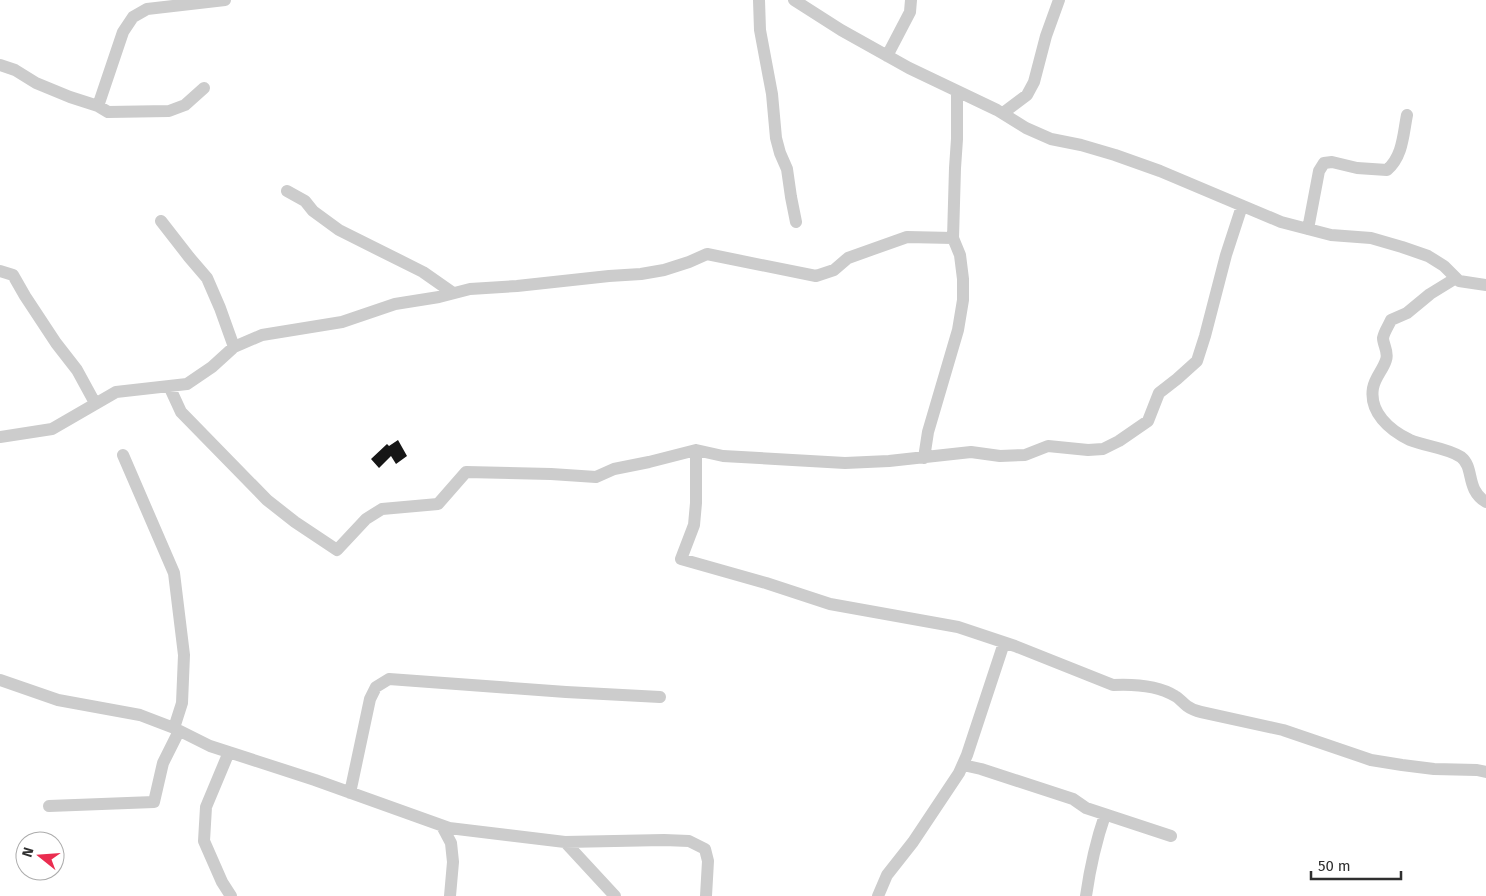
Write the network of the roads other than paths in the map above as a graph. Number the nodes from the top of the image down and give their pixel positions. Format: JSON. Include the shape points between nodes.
{"nodes":[{"id":1,"x":225,"y":0,"type":"edge"},
{"id":2,"x":759,"y":0,"type":"edge"},
{"id":3,"x":794,"y":0,"type":"edge"},
{"id":4,"x":911,"y":0,"type":"edge"},
{"id":5,"x":1059,"y":0,"type":"edge"},
{"id":6,"x":887,"y":56,"type":"junction"},
{"id":7,"x":0,"y":65,"type":"edge"},
{"id":8,"x":204,"y":88,"type":"dead end"},
{"id":9,"x":957,"y":92,"type":"junction"},
{"id":10,"x":98,"y":106,"type":"junction"},
{"id":11,"x":1003,"y":113,"type":"junction"},
{"id":12,"x":1407,"y":115,"type":"dead end"},
{"id":13,"x":287,"y":192,"type":"dead end"},
{"id":14,"x":1242,"y":206,"type":"junction"},
{"id":15,"x":161,"y":221,"type":"dead end"},
{"id":16,"x":796,"y":222,"type":"dead end"},
{"id":17,"x":1308,"y":229,"type":"junction"},
{"id":18,"x":953,"y":238,"type":"junction"},
{"id":19,"x":0,"y":271,"type":"edge"},
{"id":20,"x":1456,"y":278,"type":"junction"},
{"id":21,"x":1486,"y":285,"type":"edge"},
{"id":22,"x":453,"y":293,"type":"junction"},
{"id":23,"x":234,"y":347,"type":"junction"},
{"id":24,"x":169,"y":386,"type":"junction"},
{"id":25,"x":96,"y":403,"type":"junction"},
{"id":26,"x":0,"y":437,"type":"edge"},
{"id":27,"x":696,"y":450,"type":"junction"},
{"id":28,"x":123,"y":455,"type":"dead end"},
{"id":29,"x":924,"y":458,"type":"junction"},
{"id":30,"x":1486,"y":502,"type":"edge"},
{"id":31,"x":1004,"y":642,"type":"junction"},
{"id":32,"x":0,"y":680,"type":"edge"},
{"id":33,"x":660,"y":697,"type":"dead end"},
{"id":34,"x":176,"y":730,"type":"junction"},
{"id":35,"x":228,"y":752,"type":"junction"},
{"id":36,"x":963,"y":765,"type":"junction"},
{"id":37,"x":1486,"y":772,"type":"edge"},
{"id":38,"x":350,"y":793,"type":"junction"},
{"id":39,"x":49,"y":806,"type":"dead end"},
{"id":40,"x":1105,"y":815,"type":"junction"},
{"id":41,"x":442,"y":826,"type":"junction"},
{"id":42,"x":1171,"y":836,"type":"dead end"},
{"id":43,"x":564,"y":842,"type":"junction"},
{"id":44,"x":231,"y":896,"type":"edge"},
{"id":45,"x":450,"y":896,"type":"edge"},
{"id":46,"x":615,"y":896,"type":"edge"},
{"id":47,"x":706,"y":896,"type":"edge"},
{"id":48,"x":878,"y":896,"type":"edge"},
{"id":49,"x":1086,"y":896,"type":"edge"}],
"edges":[{"from":1,"to":10,"type":"street","via":[[147,9],[133,17],[123,32]]},
{"from":2,"to":16,"type":"street","via":[[760,30],[776,138],[787,169]]},
{"from":3,"to":6,"type":"street"},
{"from":4,"to":6,"type":"street","via":[[910,12]]},
{"from":5,"to":11,"type":"street","via":[[1034,82],[1027,95]]},
{"from":6,"to":9,"type":"street"},
{"from":7,"to":10,"type":"street","via":[[36,83]]},
{"from":8,"to":10,"type":"street","via":[[185,105],[169,111],[108,112]]},
{"from":9,"to":11,"type":"street"},
{"from":9,"to":18,"type":"street"},
{"from":11,"to":14,"type":"street","via":[[1052,139],[1115,155]]},
{"from":12,"to":17,"type":"street","via":[[1399,155],[1387,170],[1324,163],[1319,171]]},
{"from":13,"to":22,"type":"street","via":[[305,201],[338,230],[423,272]]},
{"from":14,"to":17,"type":"street"},
{"from":14,"to":29,"type":"street","via":[[1197,361],[1160,393],[1148,421],[1103,449],[1048,446],[1025,455],[971,452]]},
{"from":15,"to":23,"type":"street","via":[[207,278]]},
{"from":17,"to":20,"type":"street","via":[[1331,235],[1371,238],[1402,247],[1428,256]]},
{"from":18,"to":22,"type":"street","via":[[907,237],[848,258],[834,270],[816,276],[707,254],[664,270],[641,274],[470,288]]},
{"from":18,"to":29,"type":"street","via":[[960,255],[963,300]]},
{"from":19,"to":25,"type":"street","via":[[13,275]]},
{"from":20,"to":21,"type":"street"},
{"from":20,"to":30,"type":"street","via":[[1407,314],[1391,320],[1383,337],[1388,357],[1373,386],[1372,398],[1375,409],[1395,431],[1410,440],[1461,458],[1468,468],[1475,494]]},
{"from":22,"to":23,"type":"street","via":[[395,304],[342,322],[262,335]]},
{"from":23,"to":24,"type":"street","via":[[187,384]]},
{"from":24,"to":25,"type":"street","via":[[116,392]]},
{"from":24,"to":27,"type":"street","via":[[181,412],[267,500],[337,550],[366,519],[382,508],[438,504],[466,472],[596,477],[614,469]]},
{"from":25,"to":26,"type":"street","via":[[52,430]]},
{"from":27,"to":29,"type":"street","via":[[723,456],[811,462]]},
{"from":27,"to":31,"type":"street","via":[[694,525],[681,559],[830,604],[958,627]]},
{"from":28,"to":34,"type":"street","via":[[174,573],[184,655],[182,704]]},
{"from":31,"to":36,"type":"street"},
{"from":31,"to":37,"type":"street","via":[[1113,685],[1146,686],[1176,696],[1188,708],[1283,730],[1371,760]]},
{"from":32,"to":34,"type":"street","via":[[58,700],[140,715]]},
{"from":33,"to":38,"type":"street","via":[[389,679],[376,687],[370,699]]},
{"from":34,"to":35,"type":"street"},
{"from":34,"to":39,"type":"street","via":[[163,763],[154,802]]},
{"from":35,"to":38,"type":"street"},
{"from":35,"to":44,"type":"street","via":[[206,807],[204,841]]},
{"from":36,"to":40,"type":"street","via":[[1073,799]]},
{"from":36,"to":48,"type":"street","via":[[887,875]]},
{"from":38,"to":41,"type":"street"},
{"from":40,"to":42,"type":"street"},
{"from":40,"to":49,"type":"street"},
{"from":41,"to":43,"type":"street"},
{"from":41,"to":45,"type":"street","via":[[451,843]]},
{"from":43,"to":46,"type":"street"},
{"from":43,"to":47,"type":"street","via":[[688,841],[705,849],[708,861]]}]}
